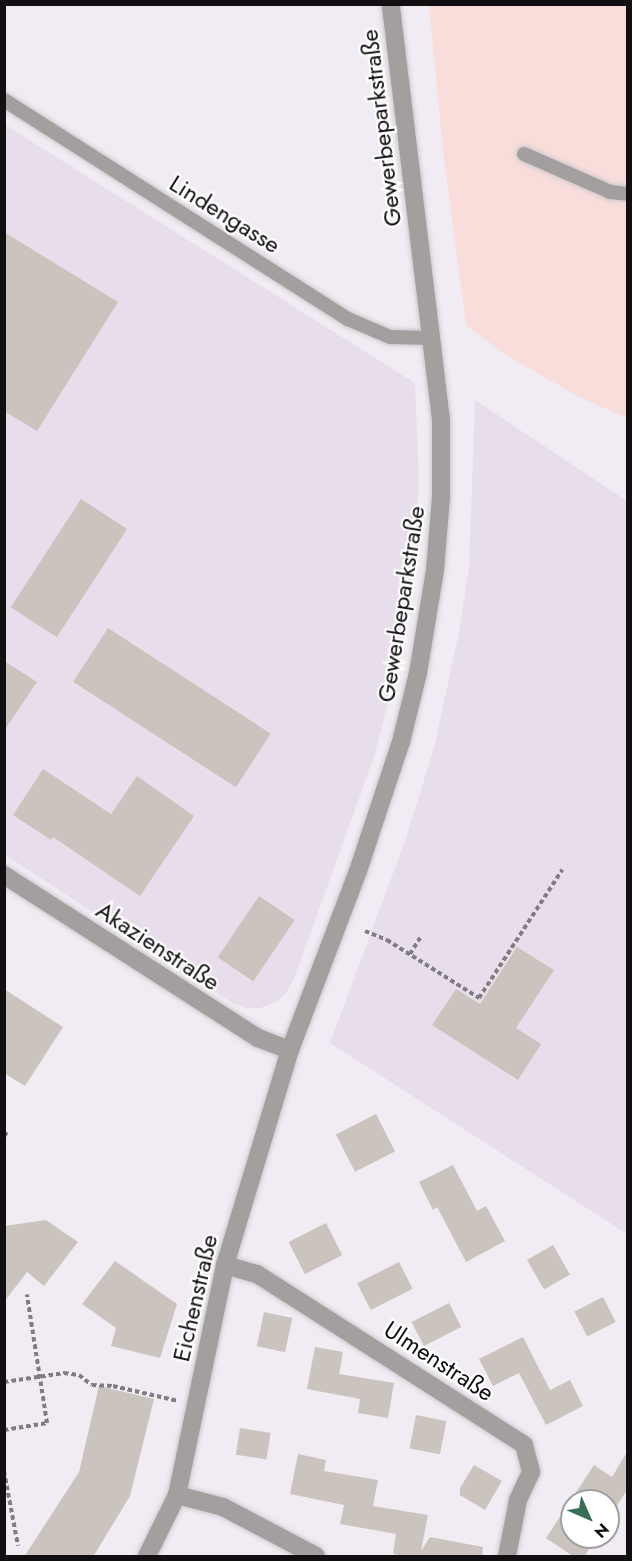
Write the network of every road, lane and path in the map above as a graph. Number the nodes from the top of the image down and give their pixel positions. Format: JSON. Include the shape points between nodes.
{"nodes":[{"id":1,"x":391,"y":4,"type":"edge"},
{"id":2,"x":4,"y":100,"type":"edge"},
{"id":3,"x":524,"y":154,"type":"dead end"},
{"id":4,"x":627,"y":194,"type":"edge"},
{"id":5,"x":432,"y":338,"type":"junction"},
{"id":6,"x":562,"y":870,"type":"dead end"},
{"id":7,"x":4,"y":875,"type":"edge"},
{"id":8,"x":365,"y":931,"type":"dead end"},
{"id":9,"x":420,"y":938,"type":"dead end"},
{"id":10,"x":410,"y":954,"type":"junction"},
{"id":11,"x":290,"y":1050,"type":"junction"},
{"id":12,"x":225,"y":1265,"type":"junction"},
{"id":13,"x":27,"y":1295,"type":"dead end"},
{"id":14,"x":40,"y":1377,"type":"junction"},
{"id":15,"x":4,"y":1382,"type":"edge"},
{"id":16,"x":196,"y":1406,"type":"junction"},
{"id":17,"x":4,"y":1430,"type":"edge"},
{"id":18,"x":4,"y":1471,"type":"edge"},
{"id":19,"x":177,"y":1495,"type":"junction"},
{"id":20,"x":18,"y":1546,"type":"dead end"},
{"id":21,"x":147,"y":1557,"type":"edge"},
{"id":22,"x":316,"y":1557,"type":"edge"},
{"id":23,"x":507,"y":1557,"type":"edge"}],
"edges":[{"from":1,"to":5,"type":"street","name":"Gewerbeparkstraße","via":[[408,170]]},
{"from":2,"to":5,"type":"lane","name":"Lindengasse","via":[[348,319],[390,338]]},
{"from":3,"to":4,"type":"lane","via":[[610,192]]},
{"from":5,"to":11,"type":"street","name":"Gewerbeparkstraße","via":[[441,420],[441,497],[435,570],[418,673],[401,742],[358,871]]},
{"from":6,"to":10,"type":"path","via":[[479,998]]},
{"from":7,"to":11,"type":"street","name":"Akazienstraße","via":[[258,1038]]},
{"from":8,"to":10,"type":"path"},
{"from":9,"to":10,"type":"path"},
{"from":11,"to":12,"type":"street","name":"Eichenstraße"},
{"from":12,"to":16,"type":"street","name":"Eichenstraße"},
{"from":12,"to":23,"type":"street","name":"Ulmenstraße","via":[[257,1274],[524,1445],[531,1472],[518,1500]]},
{"from":13,"to":14,"type":"path"},
{"from":14,"to":15,"type":"path"},
{"from":14,"to":16,"type":"path","via":[[80,1375],[92,1385],[113,1386]]},
{"from":14,"to":17,"type":"path","via":[[47,1423]]},
{"from":16,"to":19,"type":"street","name":"Eichenstraße"},
{"from":18,"to":20,"type":"path"},
{"from":19,"to":21,"type":"street","name":"Eichenstraße"},
{"from":19,"to":22,"type":"street","via":[[223,1507]]}]}
